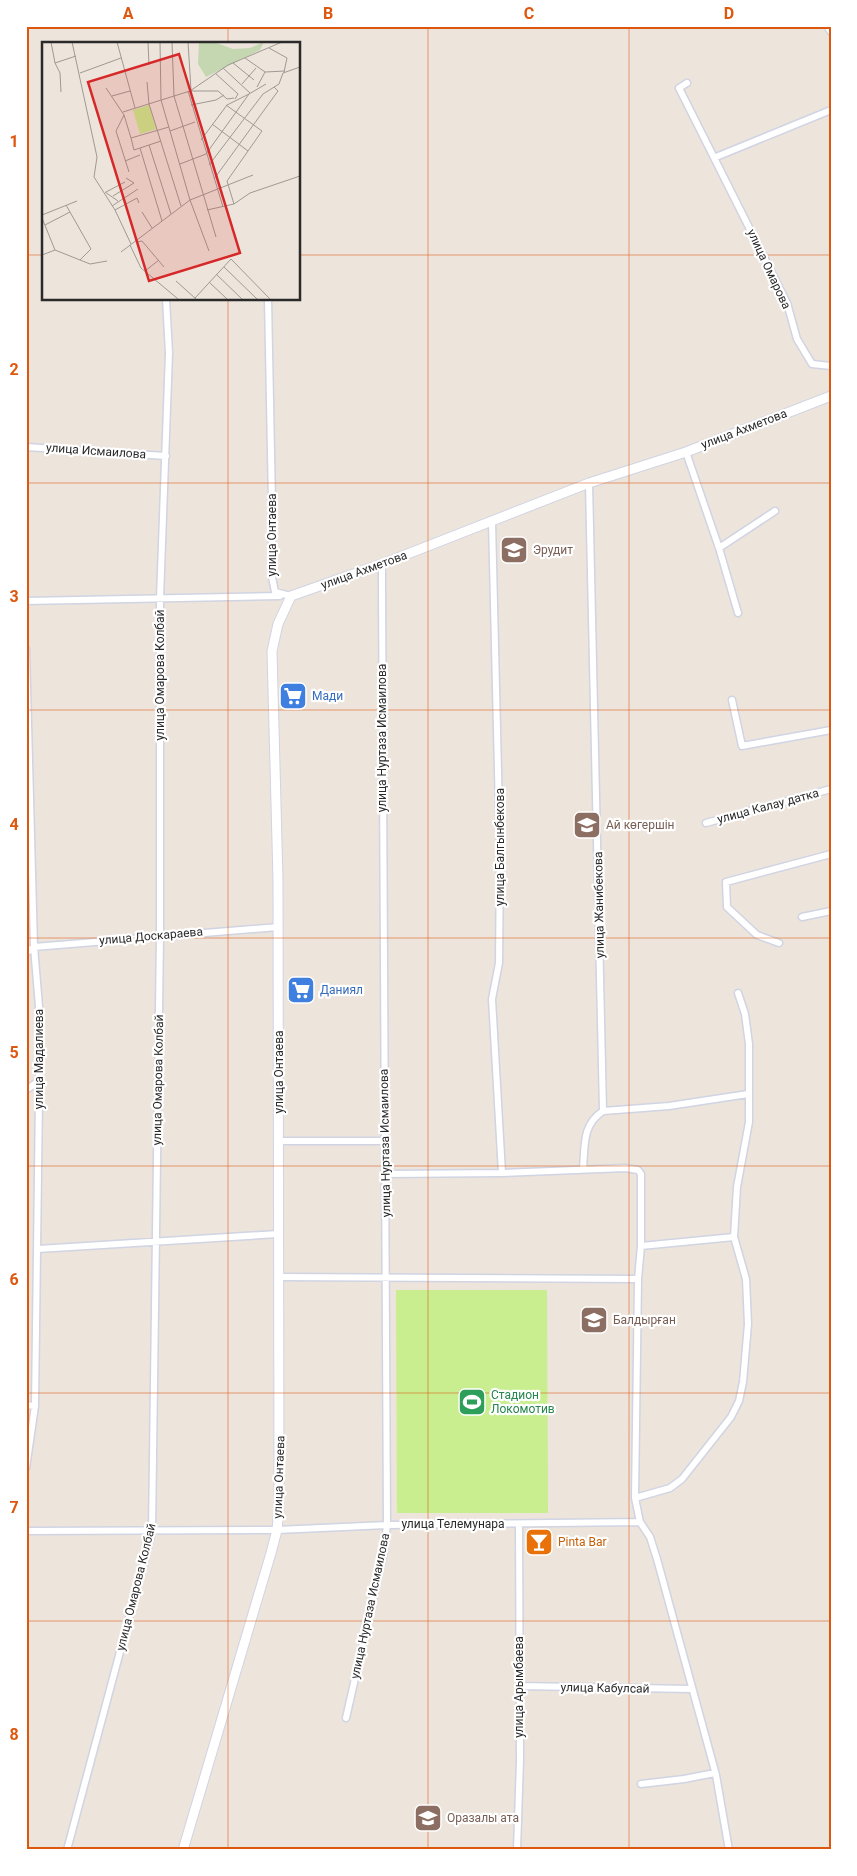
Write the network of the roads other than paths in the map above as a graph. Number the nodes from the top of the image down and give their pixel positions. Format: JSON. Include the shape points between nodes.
{"nodes":[{"id":1,"x":826,"y":26,"type":"edge"},
{"id":2,"x":831,"y":32,"type":"edge"},
{"id":3,"x":687,"y":83,"type":"dead end"},
{"id":4,"x":831,"y":110,"type":"edge"},
{"id":5,"x":716,"y":158,"type":"junction"},
{"id":6,"x":166,"y":300,"type":"edge"},
{"id":7,"x":268,"y":300,"type":"edge"},
{"id":8,"x":831,"y":366,"type":"edge"},
{"id":9,"x":831,"y":396,"type":"edge"},
{"id":10,"x":26,"y":447,"type":"edge"},
{"id":11,"x":686,"y":452,"type":"junction"},
{"id":12,"x":166,"y":456,"type":"junction"},
{"id":13,"x":589,"y":483,"type":"junction"},
{"id":14,"x":775,"y":511,"type":"dead end"},
{"id":15,"x":492,"y":521,"type":"junction"},
{"id":16,"x":720,"y":548,"type":"junction"},
{"id":17,"x":382,"y":564,"type":"junction"},
{"id":18,"x":291,"y":596,"type":"junction"},
{"id":19,"x":160,"y":598,"type":"junction"},
{"id":20,"x":26,"y":601,"type":"edge"},
{"id":21,"x":738,"y":613,"type":"dead end"},
{"id":22,"x":26,"y":650,"type":"edge"},
{"id":23,"x":732,"y":700,"type":"dead end"},
{"id":24,"x":28,"y":713,"type":"edge"},
{"id":25,"x":831,"y":730,"type":"edge"},
{"id":26,"x":831,"y":789,"type":"edge"},
{"id":27,"x":706,"y":823,"type":"dead end"},
{"id":28,"x":28,"y":844,"type":"edge"},
{"id":29,"x":831,"y":854,"type":"edge"},
{"id":30,"x":831,"y":911,"type":"edge"},
{"id":31,"x":802,"y":917,"type":"dead end"},
{"id":32,"x":278,"y":927,"type":"junction"},
{"id":33,"x":160,"y":935,"type":"junction"},
{"id":34,"x":779,"y":944,"type":"dead end"},
{"id":35,"x":34,"y":947,"type":"junction"},
{"id":36,"x":26,"y":953,"type":"edge"},
{"id":37,"x":738,"y":993,"type":"dead end"},
{"id":38,"x":40,"y":1080,"type":"junction"},
{"id":39,"x":26,"y":1090,"type":"edge"},
{"id":40,"x":748,"y":1094,"type":"junction"},
{"id":41,"x":603,"y":1111,"type":"junction"},
{"id":42,"x":279,"y":1141,"type":"junction"},
{"id":43,"x":384,"y":1141,"type":"junction"},
{"id":44,"x":583,"y":1169,"type":"junction"},
{"id":45,"x":502,"y":1173,"type":"junction"},
{"id":46,"x":387,"y":1174,"type":"junction"},
{"id":47,"x":278,"y":1234,"type":"junction"},
{"id":48,"x":734,"y":1237,"type":"junction"},
{"id":49,"x":156,"y":1240,"type":"junction"},
{"id":50,"x":641,"y":1246,"type":"junction"},
{"id":51,"x":38,"y":1249,"type":"junction"},
{"id":52,"x":278,"y":1277,"type":"junction"},
{"id":53,"x":387,"y":1277,"type":"junction"},
{"id":54,"x":638,"y":1279,"type":"junction"},
{"id":55,"x":26,"y":1405,"type":"edge"},
{"id":56,"x":35,"y":1406,"type":"junction"},
{"id":57,"x":26,"y":1468,"type":"edge"},
{"id":58,"x":635,"y":1498,"type":"junction"},
{"id":59,"x":640,"y":1522,"type":"junction"},
{"id":60,"x":519,"y":1524,"type":"junction"},
{"id":61,"x":387,"y":1525,"type":"junction"},
{"id":62,"x":277,"y":1530,"type":"junction"},
{"id":63,"x":26,"y":1532,"type":"edge"},
{"id":64,"x":152,"y":1532,"type":"junction"},
{"id":65,"x":519,"y":1686,"type":"junction"},
{"id":66,"x":691,"y":1689,"type":"junction"},
{"id":67,"x":346,"y":1718,"type":"dead end"},
{"id":68,"x":715,"y":1774,"type":"junction"},
{"id":69,"x":641,"y":1784,"type":"dead end"},
{"id":70,"x":67,"y":1850,"type":"edge"},
{"id":71,"x":183,"y":1850,"type":"edge"},
{"id":72,"x":516,"y":1850,"type":"edge"},
{"id":73,"x":729,"y":1850,"type":"edge"}],
"edges":[{"from":1,"to":2,"type":"street"},
{"from":3,"to":5,"type":"street","name":"улица Омарова","via":[[679,88]]},
{"from":4,"to":5,"type":"street"},
{"from":5,"to":8,"type":"street","name":"улица Омарова","via":[[787,303],[797,339],[812,364]]},
{"from":6,"to":12,"type":"street","name":"улица Омарова Колбай","via":[[169,353]]},
{"from":7,"to":18,"type":"street","name":"улица Онтаева","via":[[272,578],[275,592]]},
{"from":9,"to":11,"type":"main road","name":"улица Ахметова"},
{"from":10,"to":12,"type":"street","name":"улица Исмаилова"},
{"from":11,"to":13,"type":"main road","name":"улица Ахметова"},
{"from":11,"to":16,"type":"street","name":"улица Ахметова"},
{"from":12,"to":19,"type":"street","name":"улица Омарова Колбай"},
{"from":13,"to":15,"type":"main road","name":"улица Ахметова"},
{"from":13,"to":41,"type":"street","name":"улица Жанибекова"},
{"from":14,"to":16,"type":"street"},
{"from":15,"to":17,"type":"main road","name":"улица Ахметова"},
{"from":15,"to":45,"type":"street","name":"улица Балгынбекова","via":[[500,854],[499,963],[492,999]]},
{"from":16,"to":21,"type":"street","name":"улица Ахметова"},
{"from":17,"to":18,"type":"main road","name":"улица Ахметова"},
{"from":17,"to":43,"type":"street","name":"улица Нуртаза Исмаилова"},
{"from":18,"to":19,"type":"street","name":"улица Ахметова"},
{"from":18,"to":32,"type":"main road","name":"улица Онтаева","via":[[278,624],[272,651]]},
{"from":19,"to":20,"type":"street","name":"улица Ахметова"},
{"from":19,"to":33,"type":"street","name":"улица Омарова Колбай"},
{"from":22,"to":24,"type":"street","name":"улица Мадалиева"},
{"from":23,"to":25,"type":"street","via":[[742,746]]},
{"from":24,"to":28,"type":"street","name":"улица Мадалиева"},
{"from":26,"to":27,"type":"street","name":"улица Калау датка"},
{"from":28,"to":35,"type":"street","name":"улица Мадалиева"},
{"from":29,"to":34,"type":"street","via":[[726,882],[727,907],[757,935]]},
{"from":30,"to":31,"type":"street"},
{"from":32,"to":33,"type":"street","name":"улица Доскараева"},
{"from":32,"to":42,"type":"main road","name":"улица Онтаева"},
{"from":33,"to":35,"type":"street","name":"улица Доскараева"},
{"from":33,"to":49,"type":"street","name":"улица Омарова Колбай"},
{"from":35,"to":36,"type":"street"},
{"from":35,"to":38,"type":"street","name":"улица Мадалиева","via":[[40,1018]]},
{"from":37,"to":40,"type":"street","via":[[749,1044]]},
{"from":38,"to":39,"type":"street"},
{"from":38,"to":51,"type":"street","name":"улица Мадалиева"},
{"from":40,"to":41,"type":"street","via":[[669,1106]]},
{"from":40,"to":48,"type":"street","via":[[749,1122],[737,1187]]},
{"from":41,"to":44,"type":"street","via":[[587,1127]]},
{"from":42,"to":43,"type":"street"},
{"from":42,"to":47,"type":"main road","name":"улица Онтаева"},
{"from":43,"to":46,"type":"street","name":"улица Нуртаза Исмаилова"},
{"from":44,"to":45,"type":"street"},
{"from":44,"to":50,"type":"street","via":[[638,1170],[641,1174]]},
{"from":45,"to":46,"type":"street"},
{"from":46,"to":53,"type":"street","name":"улица Нуртаза Исмаилова"},
{"from":47,"to":49,"type":"street"},
{"from":47,"to":52,"type":"main road","name":"улица Онтаева"},
{"from":48,"to":50,"type":"street"},
{"from":48,"to":58,"type":"street","via":[[742,1258],[748,1309],[747,1352],[739,1401],[731,1417],[682,1479],[670,1488]]},
{"from":49,"to":51,"type":"street"},
{"from":49,"to":64,"type":"street","name":"улица Омарова Колбай"},
{"from":50,"to":54,"type":"street"},
{"from":51,"to":56,"type":"street","name":"улица Мадалиева"},
{"from":52,"to":53,"type":"street"},
{"from":52,"to":62,"type":"main road","name":"улица Онтаева","via":[[281,1471]]},
{"from":53,"to":54,"type":"street"},
{"from":53,"to":61,"type":"street","name":"улица Нуртаза Исмаилова"},
{"from":54,"to":58,"type":"street"},
{"from":55,"to":56,"type":"street"},
{"from":56,"to":57,"type":"street","name":"улица Мадалиева"},
{"from":58,"to":59,"type":"street"},
{"from":59,"to":60,"type":"street","name":"улица Телемунара"},
{"from":59,"to":66,"type":"street","via":[[650,1537]]},
{"from":60,"to":61,"type":"street","name":"улица Телемунара"},
{"from":60,"to":65,"type":"street","name":"улица Арымбаева"},
{"from":61,"to":62,"type":"street","name":"улица Телемунара"},
{"from":61,"to":67,"type":"street","name":"улица Нуртаза Исмаилова"},
{"from":62,"to":64,"type":"street","name":"улица Телемунара"},
{"from":62,"to":71,"type":"main road","name":"улица Онтаева"},
{"from":63,"to":64,"type":"street","name":"улица Телемунара"},
{"from":64,"to":70,"type":"street","name":"улица Омарова Колбай"},
{"from":65,"to":66,"type":"street","name":"улица Кабулсай"},
{"from":65,"to":72,"type":"street","name":"улица Арымбаева"},
{"from":66,"to":68,"type":"street"},
{"from":68,"to":69,"type":"street"},
{"from":68,"to":73,"type":"street"}]}
